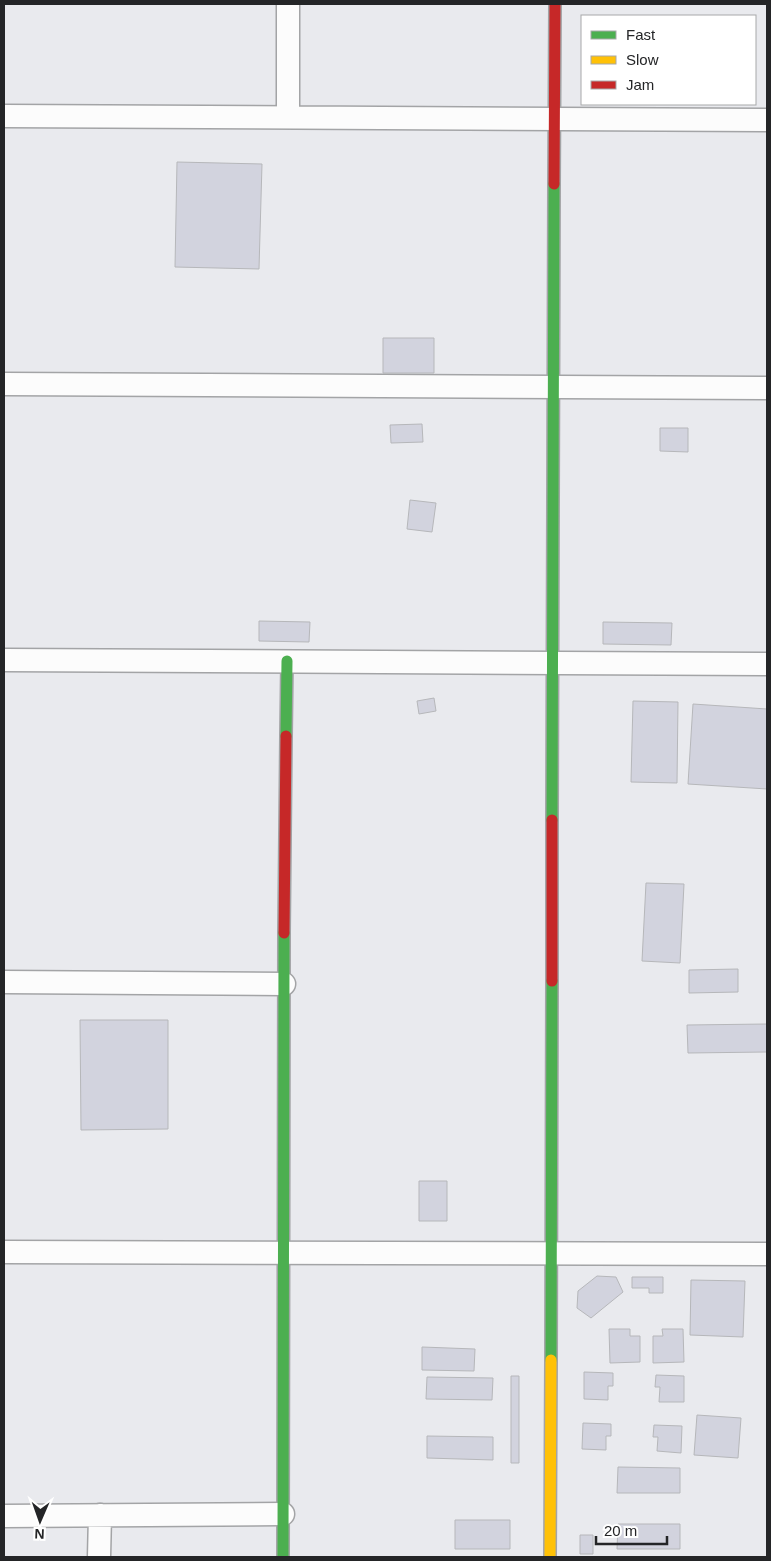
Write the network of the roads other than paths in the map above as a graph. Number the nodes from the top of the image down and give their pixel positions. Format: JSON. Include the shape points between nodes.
{"nodes":[{"id":1,"x":288,"y":4,"type":"edge"},
{"id":2,"x":555,"y":4,"type":"edge"},
{"id":3,"x":4,"y":116,"type":"edge"},
{"id":4,"x":288,"y":118,"type":"junction"},
{"id":5,"x":555,"y":119,"type":"junction"},
{"id":6,"x":767,"y":120,"type":"edge"},
{"id":7,"x":4,"y":384,"type":"edge"},
{"id":8,"x":554,"y":387,"type":"junction"},
{"id":9,"x":767,"y":388,"type":"edge"},
{"id":10,"x":4,"y":660,"type":"edge"},
{"id":11,"x":288,"y":661,"type":"junction"},
{"id":12,"x":553,"y":663,"type":"junction"},
{"id":13,"x":767,"y":664,"type":"edge"},
{"id":14,"x":4,"y":982,"type":"edge"},
{"id":15,"x":284,"y":984,"type":"junction"},
{"id":16,"x":4,"y":1252,"type":"edge"},
{"id":17,"x":284,"y":1253,"type":"junction"},
{"id":18,"x":551,"y":1254,"type":"junction"},
{"id":19,"x":767,"y":1254,"type":"edge"},
{"id":20,"x":283,"y":1514,"type":"junction"},
{"id":21,"x":100,"y":1515,"type":"junction"},
{"id":22,"x":4,"y":1516,"type":"edge"},
{"id":23,"x":99,"y":1557,"type":"edge"},
{"id":24,"x":283,"y":1557,"type":"edge"},
{"id":25,"x":550,"y":1557,"type":"edge"}],
"edges":[{"from":1,"to":4,"type":"street"},
{"from":2,"to":5,"type":"street"},
{"from":3,"to":4,"type":"street"},
{"from":4,"to":5,"type":"street"},
{"from":5,"to":6,"type":"street"},
{"from":5,"to":8,"type":"street"},
{"from":7,"to":8,"type":"street"},
{"from":8,"to":9,"type":"street"},
{"from":8,"to":12,"type":"street"},
{"from":10,"to":11,"type":"street"},
{"from":11,"to":12,"type":"street"},
{"from":11,"to":15,"type":"street"},
{"from":12,"to":13,"type":"street"},
{"from":12,"to":18,"type":"street"},
{"from":14,"to":15,"type":"street"},
{"from":15,"to":17,"type":"street"},
{"from":16,"to":17,"type":"street"},
{"from":17,"to":18,"type":"street"},
{"from":17,"to":20,"type":"street"},
{"from":18,"to":19,"type":"street"},
{"from":18,"to":25,"type":"street"},
{"from":20,"to":21,"type":"street"},
{"from":20,"to":24,"type":"street"},
{"from":21,"to":22,"type":"street"},
{"from":21,"to":23,"type":"street"}]}
